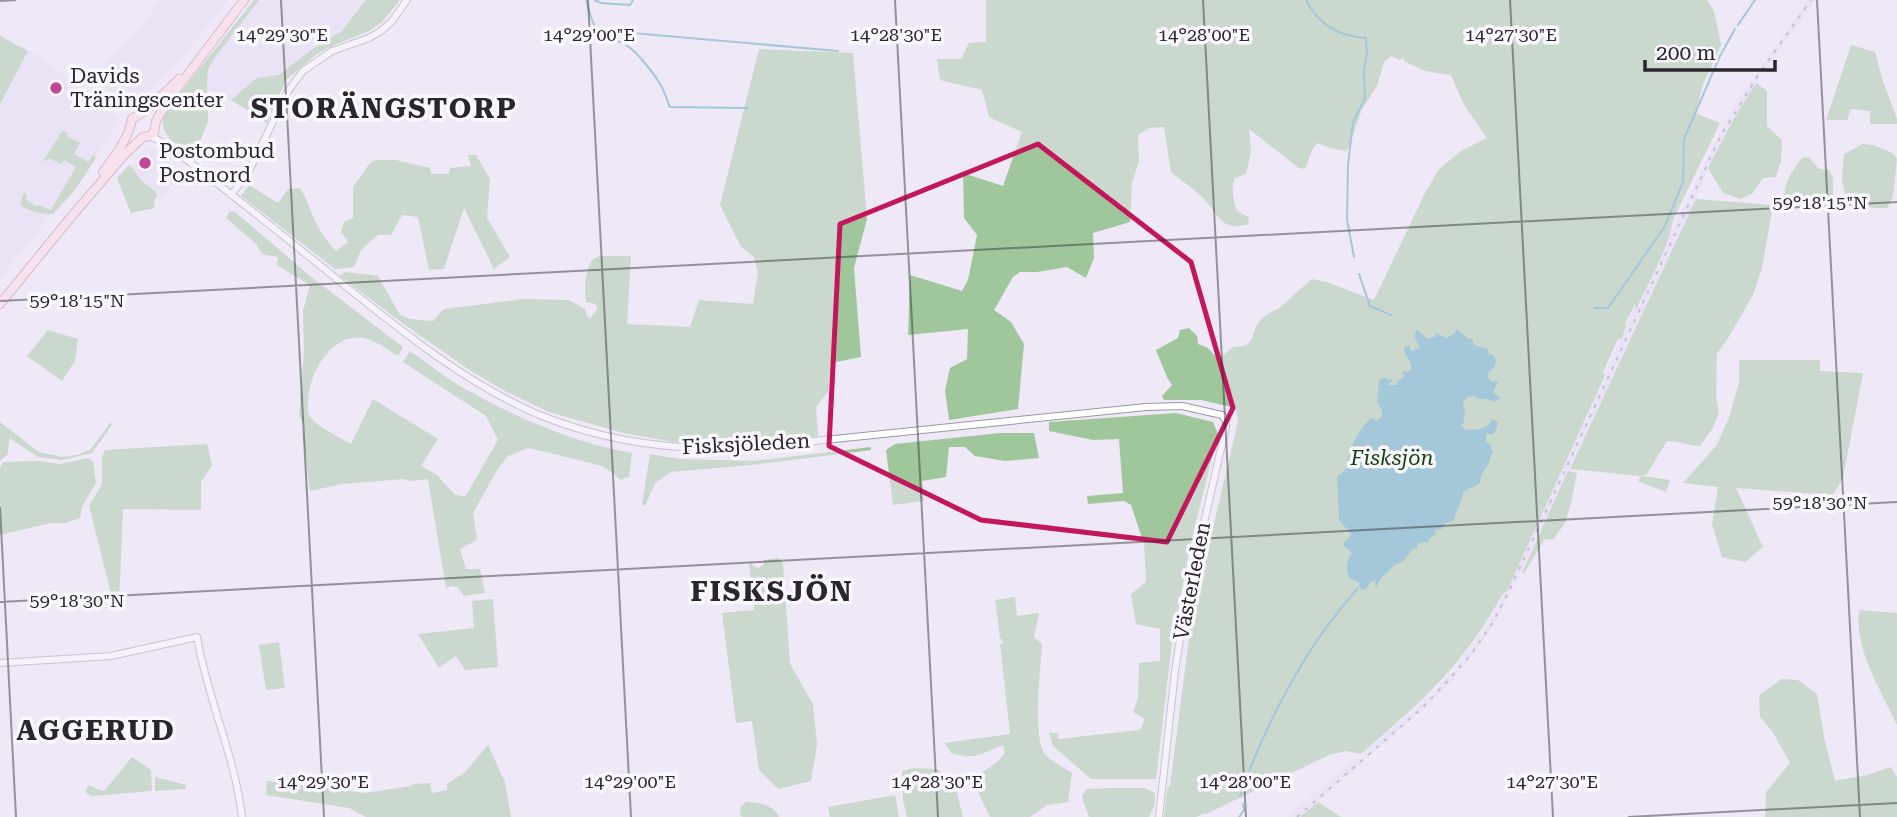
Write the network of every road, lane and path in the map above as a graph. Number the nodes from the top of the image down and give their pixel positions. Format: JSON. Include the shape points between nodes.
{"nodes":[{"id":1,"x":244,"y":0,"type":"edge"},
{"id":2,"x":407,"y":0,"type":"edge"},
{"id":3,"x":198,"y":60,"type":"junction"},
{"id":4,"x":143,"y":113,"type":"junction"},
{"id":5,"x":156,"y":125,"type":"junction"},
{"id":6,"x":131,"y":127,"type":"junction"},
{"id":7,"x":146,"y":137,"type":"junction"},
{"id":8,"x":174,"y":150,"type":"junction"},
{"id":9,"x":231,"y":195,"type":"junction"},
{"id":10,"x":71,"y":217,"type":"junction"},
{"id":11,"x":0,"y":304,"type":"edge"},
{"id":12,"x":1156,"y":406,"type":"joint"},
{"id":13,"x":0,"y":663,"type":"edge"},
{"id":14,"x":242,"y":817,"type":"edge"},
{"id":15,"x":1159,"y":817,"type":"edge"}],
"edges":[{"from":1,"to":3,"type":"main road"},
{"from":2,"to":9,"type":"street","via":[[381,31],[332,51],[303,71],[288,91],[247,175]]},
{"from":3,"to":4,"type":"main road"},
{"from":3,"to":5,"type":"main road"},
{"from":4,"to":5,"type":"main road"},
{"from":4,"to":6,"type":"main road","via":[[132,119]]},
{"from":5,"to":7,"type":"main road","via":[[154,133]]},
{"from":5,"to":8,"type":"street","name":"Fisksjöleden"},
{"from":6,"to":7,"type":"main road","via":[[135,134]]},
{"from":6,"to":10,"type":"main road"},
{"from":7,"to":8,"type":"street","name":"Fisksjöleden"},
{"from":7,"to":10,"type":"main road","via":[[126,153]]},
{"from":8,"to":9,"type":"street","name":"Fisksjöleden"},
{"from":9,"to":12,"type":"street","name":"Fisksjöleden","via":[[449,364],[522,407],[600,435],[688,449],[733,449]]},
{"from":10,"to":11,"type":"main road"},
{"from":12,"to":15,"type":"street","name":"Västerleden","via":[[1196,408],[1219,414],[1226,421],[1186,601]]},
{"from":13,"to":14,"type":"street","via":[[111,656],[197,637]]}]}
